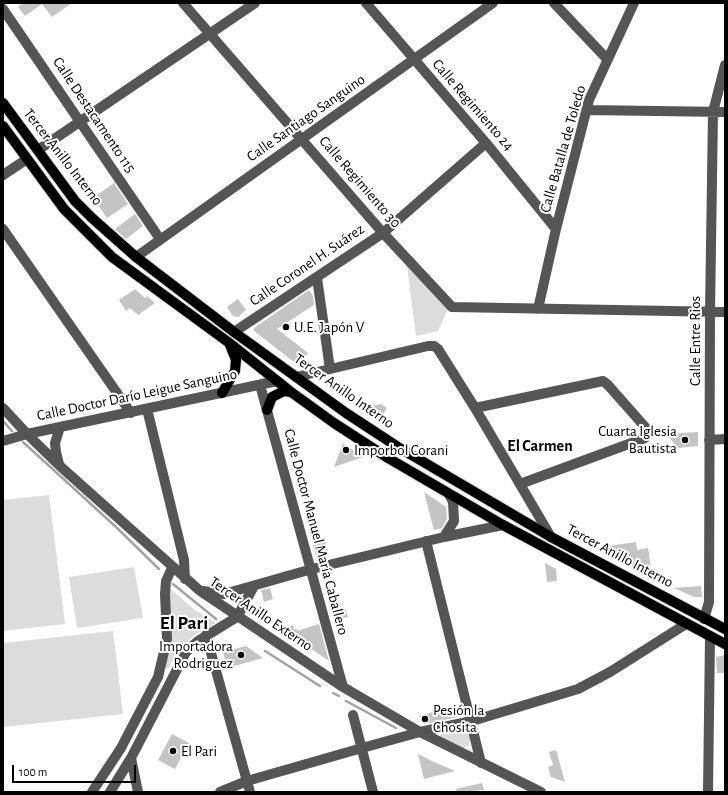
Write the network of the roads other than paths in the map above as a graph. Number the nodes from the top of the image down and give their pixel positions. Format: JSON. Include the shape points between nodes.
{"nodes":[{"id":1,"x":183,"y":3,"type":"edge"},
{"id":2,"x":255,"y":3,"type":"edge"},
{"id":3,"x":366,"y":3,"type":"edge"},
{"id":4,"x":493,"y":3,"type":"edge"},
{"id":5,"x":554,"y":3,"type":"edge"},
{"id":6,"x":634,"y":3,"type":"edge"},
{"id":7,"x":3,"y":9,"type":"edge"},
{"id":8,"x":210,"y":34,"type":"junction"},
{"id":9,"x":414,"y":60,"type":"junction"},
{"id":10,"x":607,"y":60,"type":"junction"},
{"id":11,"x":725,"y":65,"type":"edge"},
{"id":12,"x":3,"y":103,"type":"edge"},
{"id":13,"x":587,"y":110,"type":"junction"},
{"id":14,"x":713,"y":112,"type":"junction"},
{"id":15,"x":725,"y":112,"type":"edge"},
{"id":16,"x":81,"y":122,"type":"junction"},
{"id":17,"x":3,"y":126,"type":"edge"},
{"id":18,"x":303,"y":140,"type":"junction"},
{"id":19,"x":486,"y":143,"type":"junction"},
{"id":20,"x":38,"y":150,"type":"junction"},
{"id":21,"x":27,"y":159,"type":"junction"},
{"id":22,"x":3,"y":175,"type":"edge"},
{"id":23,"x":556,"y":229,"type":"junction"},
{"id":24,"x":383,"y":233,"type":"junction"},
{"id":25,"x":5,"y":234,"type":"edge"},
{"id":26,"x":160,"y":239,"type":"junction"},
{"id":27,"x":112,"y":257,"type":"junction"},
{"id":28,"x":136,"y":257,"type":"junction"},
{"id":29,"x":317,"y":278,"type":"junction"},
{"id":30,"x":538,"y":309,"type":"junction"},
{"id":31,"x":710,"y":312,"type":"junction"},
{"id":32,"x":725,"y":312,"type":"edge"},
{"id":33,"x":225,"y":323,"type":"junction"},
{"id":34,"x":234,"y":332,"type":"junction"},
{"id":35,"x":228,"y":342,"type":"junction"},
{"id":36,"x":330,"y":369,"type":"junction"},
{"id":37,"x":296,"y":377,"type":"junction"},
{"id":38,"x":277,"y":381,"type":"junction"},
{"id":39,"x":260,"y":385,"type":"junction"},
{"id":40,"x":291,"y":392,"type":"junction"},
{"id":41,"x":222,"y":393,"type":"junction"},
{"id":42,"x":327,"y":399,"type":"junction"},
{"id":43,"x":3,"y":408,"type":"edge"},
{"id":44,"x":475,"y":408,"type":"junction"},
{"id":45,"x":147,"y":409,"type":"junction"},
{"id":46,"x":267,"y":410,"type":"junction"},
{"id":47,"x":130,"y":413,"type":"junction"},
{"id":48,"x":60,"y":427,"type":"junction"},
{"id":49,"x":24,"y":435,"type":"junction"},
{"id":50,"x":725,"y":439,"type":"edge"},
{"id":51,"x":5,"y":440,"type":"edge"},
{"id":52,"x":709,"y":440,"type":"junction"},
{"id":53,"x":61,"y":467,"type":"junction"},
{"id":54,"x":520,"y":484,"type":"junction"},
{"id":55,"x":449,"y":494,"type":"junction"},
{"id":56,"x":539,"y":516,"type":"junction"},
{"id":57,"x":503,"y":525,"type":"junction"},
{"id":58,"x":533,"y":526,"type":"junction"},
{"id":59,"x":552,"y":536,"type":"junction"},
{"id":60,"x":444,"y":537,"type":"junction"},
{"id":61,"x":426,"y":541,"type":"junction"},
{"id":62,"x":572,"y":562,"type":"junction"},
{"id":63,"x":600,"y":563,"type":"junction"},
{"id":64,"x":172,"y":568,"type":"junction"},
{"id":65,"x":312,"y":569,"type":"junction"},
{"id":66,"x":185,"y":579,"type":"junction"},
{"id":67,"x":614,"y":585,"type":"junction"},
{"id":68,"x":641,"y":585,"type":"junction"},
{"id":69,"x":254,"y":586,"type":"junction"},
{"id":70,"x":199,"y":590,"type":"junction"},
{"id":71,"x":237,"y":617,"type":"junction"},
{"id":72,"x":704,"y":619,"type":"junction"},
{"id":73,"x":686,"y":624,"type":"junction"},
{"id":74,"x":725,"y":630,"type":"edge"},
{"id":75,"x":206,"y":635,"type":"junction"},
{"id":76,"x":710,"y":637,"type":"junction"},
{"id":77,"x":725,"y":644,"type":"edge"},
{"id":78,"x":343,"y":687,"type":"junction"},
{"id":79,"x":353,"y":715,"type":"dead end"},
{"id":80,"x":472,"y":721,"type":"junction"},
{"id":81,"x":420,"y":732,"type":"junction"},
{"id":82,"x":362,"y":748,"type":"junction"},
{"id":83,"x":131,"y":758,"type":"junction"},
{"id":84,"x":481,"y":763,"type":"junction"},
{"id":85,"x":247,"y":782,"type":"junction"},
{"id":86,"x":92,"y":792,"type":"edge"},
{"id":87,"x":110,"y":792,"type":"edge"},
{"id":88,"x":138,"y":792,"type":"edge"},
{"id":89,"x":220,"y":792,"type":"edge"},
{"id":90,"x":250,"y":792,"type":"edge"},
{"id":91,"x":373,"y":792,"type":"edge"},
{"id":92,"x":541,"y":792,"type":"edge"},
{"id":93,"x":708,"y":792,"type":"edge"}],
"edges":[{"from":1,"to":8,"type":"street","name":"Calle Regimiento 30"},
{"from":2,"to":8,"type":"street"},
{"from":3,"to":9,"type":"street","name":"Calle Regimiento 24"},
{"from":4,"to":9,"type":"street","name":"Calle Santiago Sanguino"},
{"from":5,"to":10,"type":"street"},
{"from":6,"to":10,"type":"street","name":"Calle Batalla de Toledo"},
{"from":7,"to":16,"type":"street","name":"Calle Destacamento 115"},
{"from":8,"to":16,"type":"street"},
{"from":8,"to":18,"type":"street","name":"Calle Regimiento 30"},
{"from":9,"to":18,"type":"street","name":"Calle Santiago Sanguino"},
{"from":9,"to":19,"type":"street","name":"Calle Regimiento 24"},
{"from":10,"to":13,"type":"street","name":"Calle Batalla de Toledo"},
{"from":11,"to":14,"type":"street","name":"Calle Entre Rios"},
{"from":12,"to":20,"type":"main road","name":"Tercer Anillo Interno"},
{"from":13,"to":14,"type":"street"},
{"from":13,"to":23,"type":"street","name":"Calle Batalla de Toledo"},
{"from":14,"to":15,"type":"street"},
{"from":14,"to":31,"type":"street","name":"Calle Entre Rios"},
{"from":16,"to":20,"type":"street"},
{"from":16,"to":26,"type":"street","name":"Calle Destacamento 115"},
{"from":17,"to":21,"type":"main road","name":"Tercer Anillo Interno"},
{"from":18,"to":24,"type":"street","name":"Calle Regimiento 30"},
{"from":18,"to":26,"type":"street","name":"Calle Santiago Sanguino"},
{"from":19,"to":23,"type":"street","name":"Calle Regimiento 24"},
{"from":19,"to":24,"type":"street","name":"Calle Coronel H. Suárez"},
{"from":20,"to":28,"type":"main road","name":"Tercer Anillo Interno","via":[[75,201]]},
{"from":21,"to":22,"type":"street"},
{"from":21,"to":27,"type":"main road","name":"Tercer Anillo Interno","via":[[64,209]]},
{"from":23,"to":30,"type":"street","name":"Calle Batalla de Toledo"},
{"from":24,"to":29,"type":"street","name":"Calle Coronel H. Suárez"},
{"from":24,"to":30,"type":"street","name":"Calle Regimiento 30","via":[[452,307]]},
{"from":25,"to":47,"type":"street"},
{"from":26,"to":28,"type":"street","name":"Calle Santiago Sanguino"},
{"from":27,"to":28,"type":"main road","via":[[122,260]]},
{"from":27,"to":35,"type":"main road","name":"Tercer Anillo Interno"},
{"from":28,"to":33,"type":"main road","name":"Tercer Anillo Interno"},
{"from":29,"to":34,"type":"street","name":"Calle Coronel H. Suárez"},
{"from":29,"to":36,"type":"street"},
{"from":30,"to":31,"type":"street"},
{"from":31,"to":32,"type":"street"},
{"from":31,"to":52,"type":"street","name":"Calle Entre Rios"},
{"from":33,"to":34,"type":"main road","name":"Tercer Anillo Interno"},
{"from":33,"to":38,"type":"main road","via":[[233,334],[272,369]]},
{"from":34,"to":37,"type":"main road","name":"Tercer Anillo Interno"},
{"from":35,"to":38,"type":"main road","name":"Tercer Anillo Interno"},
{"from":35,"to":41,"type":"main road","via":[[235,355],[235,371]]},
{"from":36,"to":37,"type":"street"},
{"from":36,"to":44,"type":"street","via":[[434,346]]},
{"from":37,"to":42,"type":"main road","name":"Tercer Anillo Interno"},
{"from":38,"to":39,"type":"street","name":"Calle Doctor Darío Leigue Sanguino"},
{"from":38,"to":40,"type":"main road","name":"Tercer Anillo Interno"},
{"from":38,"to":42,"type":"main road","via":[[292,380]]},
{"from":39,"to":41,"type":"street","name":"Calle Doctor Darío Leigue Sanguino"},
{"from":39,"to":46,"type":"street","name":"Calle Doctor Manuel María Caballero"},
{"from":40,"to":46,"type":"main road","via":[[284,391],[272,397]]},
{"from":40,"to":55,"type":"main road","name":"Tercer Anillo Interno","via":[[388,458]]},
{"from":41,"to":45,"type":"street","name":"Calle Doctor Darío Leigue Sanguino"},
{"from":42,"to":58,"type":"main road","name":"Tercer Anillo Interno","via":[[398,447]]},
{"from":43,"to":49,"type":"street","name":"Tercer Anillo Externo"},
{"from":44,"to":54,"type":"street"},
{"from":44,"to":54,"type":"street","via":[[603,381],[646,428],[645,438]]},
{"from":45,"to":47,"type":"street","name":"Calle Doctor Darío Leigue Sanguino"},
{"from":45,"to":66,"type":"street","via":[[184,560]]},
{"from":46,"to":65,"type":"street","name":"Calle Doctor Manuel María Caballero"},
{"from":47,"to":48,"type":"street","name":"Calle Doctor Darío Leigue Sanguino"},
{"from":48,"to":49,"type":"street","name":"Calle Doctor Darío Leigue Sanguino"},
{"from":48,"to":53,"type":"street","via":[[55,443]]},
{"from":49,"to":51,"type":"street","name":"Calle Doctor Darío Leigue Sanguino"},
{"from":49,"to":53,"type":"street","name":"Tercer Anillo Externo"},
{"from":50,"to":52,"type":"street"},
{"from":52,"to":72,"type":"street","name":"Calle Entre Rios","via":[[710,602]]},
{"from":53,"to":64,"type":"street","name":"Tercer Anillo Externo"},
{"from":54,"to":56,"type":"street"},
{"from":55,"to":57,"type":"main road","name":"Tercer Anillo Interno"},
{"from":55,"to":60,"type":"street","via":[[454,507],[454,521]]},
{"from":56,"to":58,"type":"street","via":[[539,522]]},
{"from":56,"to":59,"type":"street"},
{"from":57,"to":60,"type":"street"},
{"from":57,"to":62,"type":"main road","name":"Tercer Anillo Interno"},
{"from":58,"to":59,"type":"main road","name":"Tercer Anillo Interno"},
{"from":59,"to":63,"type":"main road","name":"Tercer Anillo Interno"},
{"from":60,"to":61,"type":"street"},
{"from":61,"to":65,"type":"street"},
{"from":61,"to":80,"type":"street"},
{"from":62,"to":63,"type":"main road","via":[[594,568]]},
{"from":62,"to":67,"type":"main road","name":"Tercer Anillo Interno"},
{"from":63,"to":68,"type":"main road","name":"Tercer Anillo Interno"},
{"from":64,"to":66,"type":"street","name":"Tercer Anillo Externo"},
{"from":64,"to":86,"type":"street","via":[[166,581],[167,639],[158,678],[120,748]]},
{"from":65,"to":69,"type":"street"},
{"from":65,"to":78,"type":"street","name":"Calle Doctor Manuel María Caballero"},
{"from":66,"to":70,"type":"street","name":"Tercer Anillo Externo"},
{"from":67,"to":68,"type":"main road","via":[[620,579]]},
{"from":67,"to":73,"type":"main road","name":"Tercer Anillo Interno"},
{"from":68,"to":72,"type":"main road","name":"Tercer Anillo Interno"},
{"from":69,"to":70,"type":"street","via":[[224,594]]},
{"from":69,"to":71,"type":"street"},
{"from":70,"to":71,"type":"street","name":"Tercer Anillo Externo"},
{"from":71,"to":75,"type":"street"},
{"from":71,"to":78,"type":"street","name":"Tercer Anillo Externo"},
{"from":72,"to":74,"type":"main road","name":"Tercer Anillo Interno"},
{"from":73,"to":76,"type":"main road","name":"Tercer Anillo Interno"},
{"from":73,"to":80,"type":"street","via":[[578,689]]},
{"from":75,"to":83,"type":"street","via":[[186,652]]},
{"from":75,"to":85,"type":"street"},
{"from":76,"to":77,"type":"main road","name":"Tercer Anillo Interno"},
{"from":76,"to":93,"type":"street"},
{"from":78,"to":81,"type":"street","name":"Tercer Anillo Externo"},
{"from":79,"to":82,"type":"street"},
{"from":80,"to":81,"type":"street"},
{"from":80,"to":84,"type":"street"},
{"from":81,"to":82,"type":"street"},
{"from":81,"to":84,"type":"street","name":"Tercer Anillo Externo"},
{"from":82,"to":85,"type":"street"},
{"from":82,"to":91,"type":"street"},
{"from":83,"to":87,"type":"street"},
{"from":83,"to":88,"type":"street"},
{"from":84,"to":92,"type":"street","name":"Tercer Anillo Externo"},
{"from":85,"to":89,"type":"street"},
{"from":85,"to":90,"type":"street"}]}
